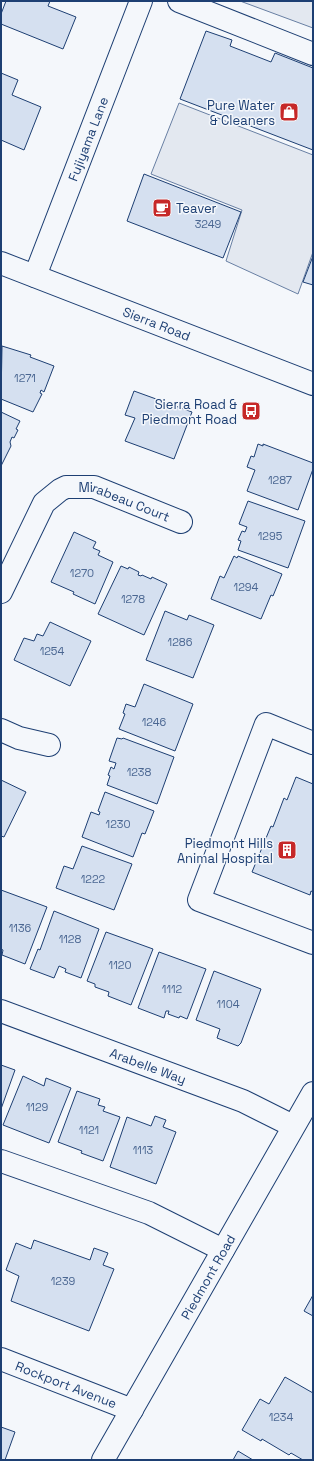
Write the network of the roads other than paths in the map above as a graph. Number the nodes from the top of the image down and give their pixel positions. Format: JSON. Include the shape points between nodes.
{"nodes":[{"id":1,"x":141,"y":1,"type":"edge"},
{"id":2,"x":179,"y":1,"type":"edge"},
{"id":3,"x":313,"y":54,"type":"edge"},
{"id":4,"x":1,"y":263,"type":"edge"},
{"id":5,"x":35,"y":276,"type":"junction"},
{"id":6,"x":313,"y":384,"type":"edge"},
{"id":7,"x":181,"y":522,"type":"dead end"},
{"id":8,"x":1,"y":592,"type":"edge"},
{"id":9,"x":1,"y":730,"type":"edge"},
{"id":10,"x":313,"y":743,"type":"edge"},
{"id":11,"x":49,"y":745,"type":"dead end"},
{"id":12,"x":313,"y":943,"type":"edge"},
{"id":13,"x":1,"y":1011,"type":"edge"},
{"id":14,"x":310,"y":1102,"type":"edge"},
{"id":15,"x":293,"y":1126,"type":"junction"},
{"id":16,"x":1,"y":1162,"type":"edge"},
{"id":17,"x":223,"y":1250,"type":"junction"},
{"id":18,"x":1,"y":1359,"type":"edge"},
{"id":19,"x":132,"y":1410,"type":"junction"},
{"id":20,"x":103,"y":1460,"type":"edge"}],
"edges":[{"from":1,"to":5,"type":"street","name":"Fujiyama Lane"},
{"from":2,"to":3,"type":"street"},
{"from":4,"to":5,"type":"street","name":"Sierra Road"},
{"from":5,"to":6,"type":"street","name":"Sierra Road"},
{"from":7,"to":8,"type":"street","name":"Mirabeau Court","via":[[94,487],[66,487],[44,503]]},
{"from":9,"to":11,"type":"street","via":[[19,738]]},
{"from":10,"to":12,"type":"street","via":[[266,724],[199,900]]},
{"from":13,"to":15,"type":"street","name":"Arabelle Way","via":[[243,1101]]},
{"from":14,"to":15,"type":"street","name":"Piedmont Road"},
{"from":15,"to":17,"type":"street","name":"Piedmont Road"},
{"from":16,"to":17,"type":"street","via":[[149,1213]]},
{"from":17,"to":19,"type":"street","name":"Piedmont Road"},
{"from":18,"to":19,"type":"street","name":"Rockport Avenue"},
{"from":19,"to":20,"type":"street","name":"Piedmont Road"}]}
